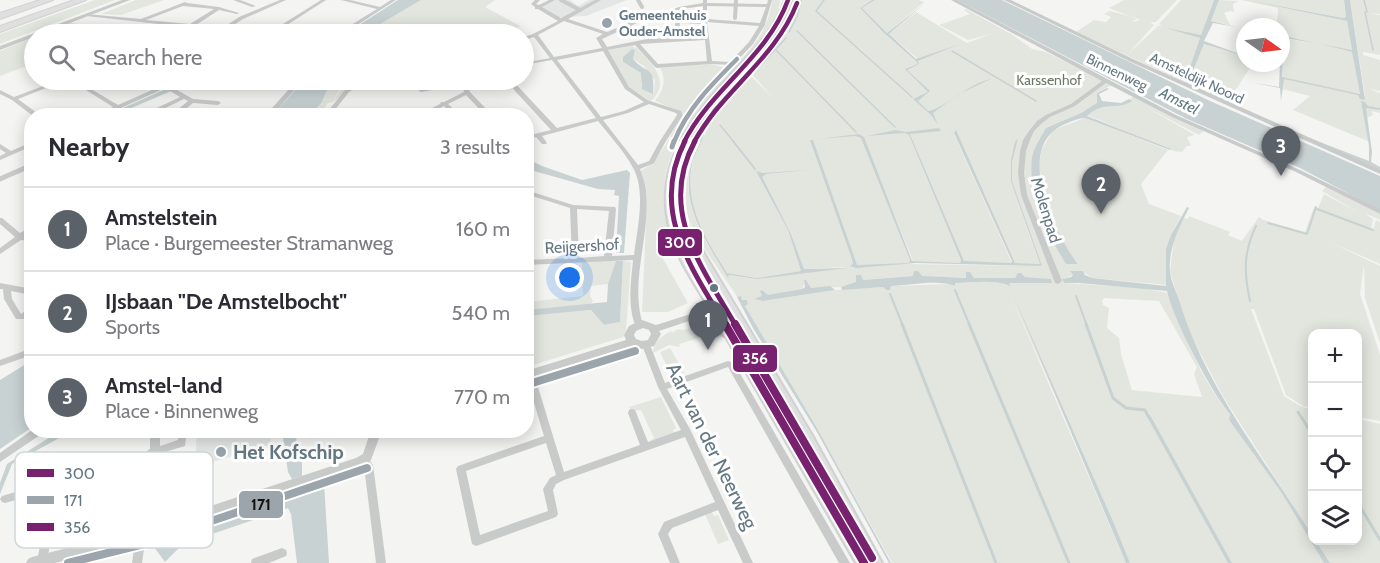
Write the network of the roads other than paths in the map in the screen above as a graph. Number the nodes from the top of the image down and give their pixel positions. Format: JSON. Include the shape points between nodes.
{"nodes":[{"id":1,"x":49,"y":0,"type":"edge"},
{"id":2,"x":82,"y":0,"type":"edge"},
{"id":3,"x":127,"y":0,"type":"edge"},
{"id":4,"x":192,"y":0,"type":"edge"},
{"id":5,"x":235,"y":0,"type":"edge"},
{"id":6,"x":284,"y":0,"type":"edge"},
{"id":7,"x":324,"y":0,"type":"edge"},
{"id":8,"x":342,"y":0,"type":"edge"},
{"id":9,"x":394,"y":0,"type":"edge"},
{"id":10,"x":538,"y":0,"type":"edge"},
{"id":11,"x":553,"y":0,"type":"edge"},
{"id":12,"x":561,"y":0,"type":"edge"},
{"id":13,"x":599,"y":0,"type":"edge"},
{"id":14,"x":638,"y":0,"type":"edge"},
{"id":15,"x":673,"y":0,"type":"edge"},
{"id":16,"x":782,"y":0,"type":"edge"},
{"id":17,"x":788,"y":0,"type":"edge"},
{"id":18,"x":953,"y":0,"type":"edge"},
{"id":19,"x":1007,"y":0,"type":"edge"},
{"id":20,"x":705,"y":2,"type":"edge"},
{"id":21,"x":737,"y":2,"type":"edge"},
{"id":22,"x":769,"y":3,"type":"edge"},
{"id":23,"x":182,"y":4,"type":"junction"},
{"id":24,"x":254,"y":6,"type":"dead end"},
{"id":25,"x":642,"y":7,"type":"dead end"},
{"id":26,"x":219,"y":8,"type":"junction"},
{"id":27,"x":380,"y":8,"type":"junction"},
{"id":28,"x":537,"y":8,"type":"junction"},
{"id":29,"x":681,"y":8,"type":"junction"},
{"id":30,"x":580,"y":10,"type":"junction"},
{"id":31,"x":237,"y":13,"type":"dead end"},
{"id":32,"x":676,"y":14,"type":"junction"},
{"id":33,"x":86,"y":15,"type":"junction"},
{"id":34,"x":0,"y":16,"type":"edge"},
{"id":35,"x":735,"y":18,"type":"dead end"},
{"id":36,"x":141,"y":19,"type":"junction"},
{"id":37,"x":562,"y":19,"type":"junction"},
{"id":38,"x":780,"y":20,"type":"junction"},
{"id":39,"x":705,"y":21,"type":"junction"},
{"id":40,"x":63,"y":24,"type":"edge"},
{"id":41,"x":177,"y":24,"type":"edge"},
{"id":42,"x":195,"y":24,"type":"edge"},
{"id":43,"x":232,"y":24,"type":"edge"},
{"id":44,"x":286,"y":24,"type":"edge"},
{"id":45,"x":355,"y":24,"type":"edge"},
{"id":46,"x":763,"y":25,"type":"junction"},
{"id":47,"x":0,"y":28,"type":"edge"},
{"id":48,"x":607,"y":34,"type":"junction"},
{"id":49,"x":535,"y":35,"type":"joint"},
{"id":50,"x":707,"y":38,"type":"junction"},
{"id":51,"x":24,"y":39,"type":"edge"},
{"id":52,"x":676,"y":39,"type":"junction"},
{"id":53,"x":636,"y":43,"type":"junction"},
{"id":54,"x":0,"y":48,"type":"edge"},
{"id":55,"x":604,"y":50,"type":"junction"},
{"id":56,"x":553,"y":60,"type":"junction"},
{"id":57,"x":710,"y":62,"type":"junction"},
{"id":58,"x":534,"y":63,"type":"edge"},
{"id":59,"x":1107,"y":80,"type":"junction"},
{"id":60,"x":37,"y":90,"type":"edge"},
{"id":61,"x":90,"y":90,"type":"edge"},
{"id":62,"x":163,"y":90,"type":"edge"},
{"id":63,"x":172,"y":90,"type":"edge"},
{"id":64,"x":291,"y":90,"type":"edge"},
{"id":65,"x":349,"y":90,"type":"edge"},
{"id":66,"x":466,"y":90,"type":"edge"},
{"id":67,"x":518,"y":90,"type":"edge"},
{"id":68,"x":0,"y":92,"type":"edge"},
{"id":69,"x":467,"y":93,"type":"junction"},
{"id":70,"x":184,"y":97,"type":"junction"},
{"id":71,"x":14,"y":99,"type":"junction"},
{"id":72,"x":192,"y":101,"type":"junction"},
{"id":73,"x":650,"y":102,"type":"junction"},
{"id":74,"x":218,"y":103,"type":"dead end"},
{"id":75,"x":443,"y":103,"type":"junction"},
{"id":76,"x":118,"y":107,"type":"joint"},
{"id":77,"x":27,"y":108,"type":"edge"},
{"id":78,"x":160,"y":108,"type":"edge"},
{"id":79,"x":183,"y":108,"type":"edge"},
{"id":80,"x":275,"y":108,"type":"edge"},
{"id":81,"x":333,"y":108,"type":"edge"},
{"id":82,"x":434,"y":108,"type":"edge"},
{"id":83,"x":449,"y":108,"type":"edge"},
{"id":84,"x":482,"y":108,"type":"edge"},
{"id":85,"x":599,"y":119,"type":"junction"},
{"id":86,"x":556,"y":131,"type":"junction"},
{"id":87,"x":534,"y":139,"type":"edge"},
{"id":88,"x":0,"y":146,"type":"edge"},
{"id":89,"x":24,"y":147,"type":"edge"},
{"id":90,"x":10,"y":153,"type":"junction"},
{"id":91,"x":0,"y":158,"type":"edge"},
{"id":92,"x":637,"y":168,"type":"junction"},
{"id":93,"x":24,"y":169,"type":"edge"},
{"id":94,"x":1380,"y":172,"type":"edge"},
{"id":95,"x":0,"y":180,"type":"edge"},
{"id":96,"x":534,"y":195,"type":"edge"},
{"id":97,"x":573,"y":207,"type":"junction"},
{"id":98,"x":1380,"y":212,"type":"edge"},
{"id":99,"x":0,"y":220,"type":"edge"},
{"id":100,"x":24,"y":234,"type":"edge"},
{"id":101,"x":20,"y":237,"type":"junction"},
{"id":102,"x":24,"y":238,"type":"edge"},
{"id":103,"x":0,"y":252,"type":"edge"},
{"id":104,"x":612,"y":257,"type":"junction"},
{"id":105,"x":638,"y":257,"type":"junction"},
{"id":106,"x":576,"y":260,"type":"junction"},
{"id":107,"x":534,"y":263,"type":"edge"},
{"id":108,"x":1058,"y":281,"type":"dead end"},
{"id":109,"x":3,"y":286,"type":"edge"},
{"id":110,"x":24,"y":290,"type":"edge"},
{"id":111,"x":722,"y":311,"type":"junction"},
{"id":112,"x":24,"y":316,"type":"edge"},
{"id":113,"x":699,"y":321,"type":"junction"},
{"id":114,"x":639,"y":325,"type":"junction"},
{"id":115,"x":655,"y":332,"type":"junction"},
{"id":116,"x":731,"y":336,"type":"junction"},
{"id":117,"x":632,"y":342,"type":"junction"},
{"id":118,"x":646,"y":345,"type":"junction"},
{"id":119,"x":24,"y":354,"type":"edge"},
{"id":120,"x":0,"y":363,"type":"edge"},
{"id":121,"x":534,"y":372,"type":"edge"},
{"id":122,"x":662,"y":387,"type":"junction"},
{"id":123,"x":534,"y":392,"type":"edge"},
{"id":124,"x":632,"y":413,"type":"dead end"},
{"id":125,"x":687,"y":432,"type":"junction"},
{"id":126,"x":29,"y":438,"type":"edge"},
{"id":127,"x":155,"y":438,"type":"edge"},
{"id":128,"x":182,"y":438,"type":"edge"},
{"id":129,"x":374,"y":438,"type":"edge"},
{"id":130,"x":549,"y":438,"type":"junction"},
{"id":131,"x":645,"y":447,"type":"junction"},
{"id":132,"x":155,"y":451,"type":"joint"},
{"id":133,"x":0,"y":458,"type":"edge"},
{"id":134,"x":364,"y":460,"type":"junction"},
{"id":135,"x":561,"y":477,"type":"junction"},
{"id":136,"x":15,"y":496,"type":"edge"},
{"id":137,"x":5,"y":499,"type":"dead end"},
{"id":138,"x":721,"y":504,"type":"junction"},
{"id":139,"x":213,"y":511,"type":"edge"},
{"id":140,"x":91,"y":548,"type":"edge"},
{"id":141,"x":139,"y":548,"type":"edge"},
{"id":142,"x":282,"y":553,"type":"dead end"},
{"id":143,"x":37,"y":562,"type":"edge"},
{"id":144,"x":137,"y":563,"type":"edge"},
{"id":145,"x":256,"y":563,"type":"edge"},
{"id":146,"x":381,"y":563,"type":"edge"},
{"id":147,"x":675,"y":563,"type":"edge"},
{"id":148,"x":748,"y":563,"type":"edge"},
{"id":149,"x":845,"y":563,"type":"edge"},
{"id":150,"x":864,"y":563,"type":"edge"},
{"id":151,"x":875,"y":563,"type":"edge"}],
"edges":[{"from":1,"to":34,"type":"highway"},
{"from":2,"to":47,"type":"highway"},
{"from":3,"to":33,"type":"street"},
{"from":4,"to":23,"type":"street"},
{"from":5,"to":24,"type":"street"},
{"from":6,"to":43,"type":"street"},
{"from":7,"to":44,"type":"street"},
{"from":8,"to":27,"type":"street"},
{"from":9,"to":27,"type":"street"},
{"from":10,"to":28,"type":"street","via":[[533,3]]},
{"from":11,"to":28,"type":"street"},
{"from":12,"to":30,"type":"street"},
{"from":13,"to":30,"type":"street"},
{"from":14,"to":25,"type":"street"},
{"from":15,"to":29,"type":"street"},
{"from":16,"to":38,"type":"main road"},
{"from":17,"to":38,"type":"main road"},
{"from":18,"to":59,"type":"street","name":"Binnenweg"},
{"from":19,"to":94,"type":"street","name":"Amsteldijk Noord"},
{"from":20,"to":21,"type":"street"},
{"from":20,"to":29,"type":"street"},
{"from":20,"to":39,"type":"street"},
{"from":21,"to":22,"type":"street"},
{"from":21,"to":35,"type":"street"},
{"from":22,"to":46,"type":"street"},
{"from":23,"to":26,"type":"street"},
{"from":23,"to":36,"type":"street"},
{"from":26,"to":31,"type":"street"},
{"from":26,"to":42,"type":"street"},
{"from":27,"to":45,"type":"street"},
{"from":28,"to":37,"type":"street"},
{"from":29,"to":32,"type":"street"},
{"from":30,"to":37,"type":"street"},
{"from":32,"to":39,"type":"street"},
{"from":32,"to":48,"type":"street","via":[[647,17]]},
{"from":32,"to":52,"type":"street"},
{"from":33,"to":36,"type":"street"},
{"from":33,"to":40,"type":"street"},
{"from":36,"to":41,"type":"street"},
{"from":37,"to":48,"type":"street"},
{"from":37,"to":49,"type":"street"},
{"from":38,"to":111,"type":"main road","via":[[762,46],[692,124],[670,175],[676,237]]},
{"from":39,"to":46,"type":"street"},
{"from":39,"to":50,"type":"street"},
{"from":46,"to":57,"type":"street","via":[[732,64]]},
{"from":48,"to":55,"type":"street","via":[[598,39]]},
{"from":49,"to":56,"type":"street"},
{"from":50,"to":52,"type":"street"},
{"from":50,"to":57,"type":"street"},
{"from":51,"to":54,"type":"street"},
{"from":52,"to":53,"type":"street"},
{"from":53,"to":55,"type":"street"},
{"from":53,"to":57,"type":"street","via":[[657,66]]},
{"from":55,"to":56,"type":"street"},
{"from":55,"to":73,"type":"street","via":[[627,88]]},
{"from":56,"to":58,"type":"street"},
{"from":56,"to":85,"type":"street"},
{"from":59,"to":98,"type":"street","name":"Binnenweg","via":[[1189,123]]},
{"from":59,"to":108,"type":"street","name":"Molenpad","via":[[1071,106],[1040,121],[1023,150],[1024,195]]},
{"from":60,"to":71,"type":"street"},
{"from":61,"to":76,"type":"street"},
{"from":62,"to":76,"type":"street"},
{"from":63,"to":70,"type":"street"},
{"from":64,"to":80,"type":"street"},
{"from":65,"to":81,"type":"street"},
{"from":66,"to":69,"type":"street"},
{"from":67,"to":86,"type":"street"},
{"from":68,"to":71,"type":"street"},
{"from":69,"to":75,"type":"street"},
{"from":69,"to":84,"type":"street"},
{"from":70,"to":72,"type":"street"},
{"from":70,"to":78,"type":"street"},
{"from":71,"to":77,"type":"street"},
{"from":72,"to":74,"type":"street"},
{"from":72,"to":79,"type":"street"},
{"from":73,"to":85,"type":"street"},
{"from":73,"to":92,"type":"street","via":[[680,115],[652,162]]},
{"from":75,"to":82,"type":"street"},
{"from":75,"to":83,"type":"street"},
{"from":85,"to":86,"type":"street"},
{"from":85,"to":92,"type":"street"},
{"from":86,"to":87,"type":"street"},
{"from":88,"to":90,"type":"street"},
{"from":89,"to":90,"type":"street"},
{"from":90,"to":91,"type":"street"},
{"from":92,"to":105,"type":"street","via":[[643,190]]},
{"from":93,"to":95,"type":"street"},
{"from":96,"to":97,"type":"street"},
{"from":97,"to":104,"type":"street","via":[[613,209]]},
{"from":97,"to":106,"type":"street"},
{"from":99,"to":101,"type":"street"},
{"from":100,"to":101,"type":"street"},
{"from":101,"to":102,"type":"street"},
{"from":101,"to":103,"type":"street"},
{"from":104,"to":105,"type":"street","name":"Reijgershof"},
{"from":104,"to":106,"type":"street","name":"Reijgershof"},
{"from":105,"to":114,"type":"street","via":[[635,318]]},
{"from":106,"to":107,"type":"street","name":"Reijgershof"},
{"from":109,"to":110,"type":"street"},
{"from":109,"to":112,"type":"street","via":[[14,312]]},
{"from":111,"to":113,"type":"street"},
{"from":111,"to":115,"type":"street"},
{"from":111,"to":116,"type":"main road"},
{"from":111,"to":151,"type":"main road","via":[[809,441]]},
{"from":113,"to":115,"type":"street"},
{"from":113,"to":116,"type":"main road"},
{"from":114,"to":115,"type":"street","via":[[647,325]]},
{"from":114,"to":117,"type":"street","via":[[629,333]]},
{"from":115,"to":118,"type":"street","via":[[654,340]]},
{"from":116,"to":150,"type":"main road"},
{"from":117,"to":118,"type":"street"},
{"from":117,"to":121,"type":"street"},
{"from":118,"to":122,"type":"street","name":"Aart van der Neerweg"},
{"from":119,"to":120,"type":"street"},
{"from":122,"to":125,"type":"street","name":"Aart van der Neerweg"},
{"from":122,"to":149,"type":"street","via":[[731,365]]},
{"from":123,"to":130,"type":"street"},
{"from":124,"to":131,"type":"street"},
{"from":125,"to":131,"type":"street"},
{"from":125,"to":138,"type":"street","name":"Aart van der Neerweg"},
{"from":126,"to":133,"type":"street"},
{"from":127,"to":132,"type":"street"},
{"from":128,"to":132,"type":"street","via":[[182,443]]},
{"from":129,"to":134,"type":"street"},
{"from":130,"to":135,"type":"street"},
{"from":130,"to":135,"type":"street","via":[[461,469],[476,541],[553,514],[548,489]]},
{"from":131,"to":135,"type":"street"},
{"from":134,"to":139,"type":"street"},
{"from":134,"to":146,"type":"street","via":[[368,465]]},
{"from":136,"to":137,"type":"street"},
{"from":138,"to":147,"type":"street","via":[[668,525],[663,534]]},
{"from":138,"to":148,"type":"street","name":"Aart van der Neerweg"},
{"from":140,"to":143,"type":"street"},
{"from":141,"to":144,"type":"street"},
{"from":142,"to":145,"type":"street"}]}
